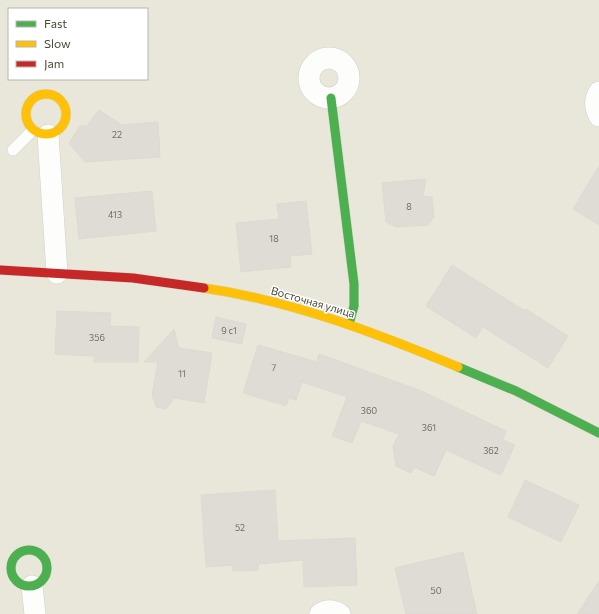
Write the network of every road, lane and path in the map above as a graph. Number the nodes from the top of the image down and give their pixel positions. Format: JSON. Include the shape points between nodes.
{"nodes":[{"id":1,"x":599,"y":92,"type":"edge"},
{"id":2,"x":331,"y":98,"type":"dead end"},
{"id":3,"x":599,"y":116,"type":"edge"},
{"id":4,"x":40,"y":132,"type":"joint"},
{"id":5,"x":14,"y":150,"type":"dead end"},
{"id":6,"x":0,"y":270,"type":"edge"},
{"id":7,"x":57,"y":273,"type":"junction"},
{"id":8,"x":349,"y":324,"type":"junction"},
{"id":9,"x":599,"y":433,"type":"edge"},
{"id":10,"x":32,"y":586,"type":"junction"},
{"id":11,"x":35,"y":614,"type":"edge"},
{"id":12,"x":320,"y":614,"type":"edge"},
{"id":13,"x":340,"y":614,"type":"edge"}],
"edges":[{"from":1,"to":3,"type":"street","via":[[595,101]]},
{"from":2,"to":8,"type":"street","via":[[354,284],[354,306]]},
{"from":4,"to":5,"type":"lane"},
{"from":4,"to":7,"type":"street"},
{"from":6,"to":7,"type":"street","name":"Восточная улица"},
{"from":7,"to":8,"type":"street","name":"Восточная улица","via":[[133,278],[210,289],[276,302]]},
{"from":8,"to":9,"type":"street","name":"Восточная улица","via":[[516,391]]},
{"from":10,"to":10,"type":"street","via":[[18,583],[10,571],[14,557],[25,549],[39,552],[47,564],[44,578]]},
{"from":10,"to":11,"type":"street"},
{"from":12,"to":13,"type":"street","via":[[329,611]]}]}
